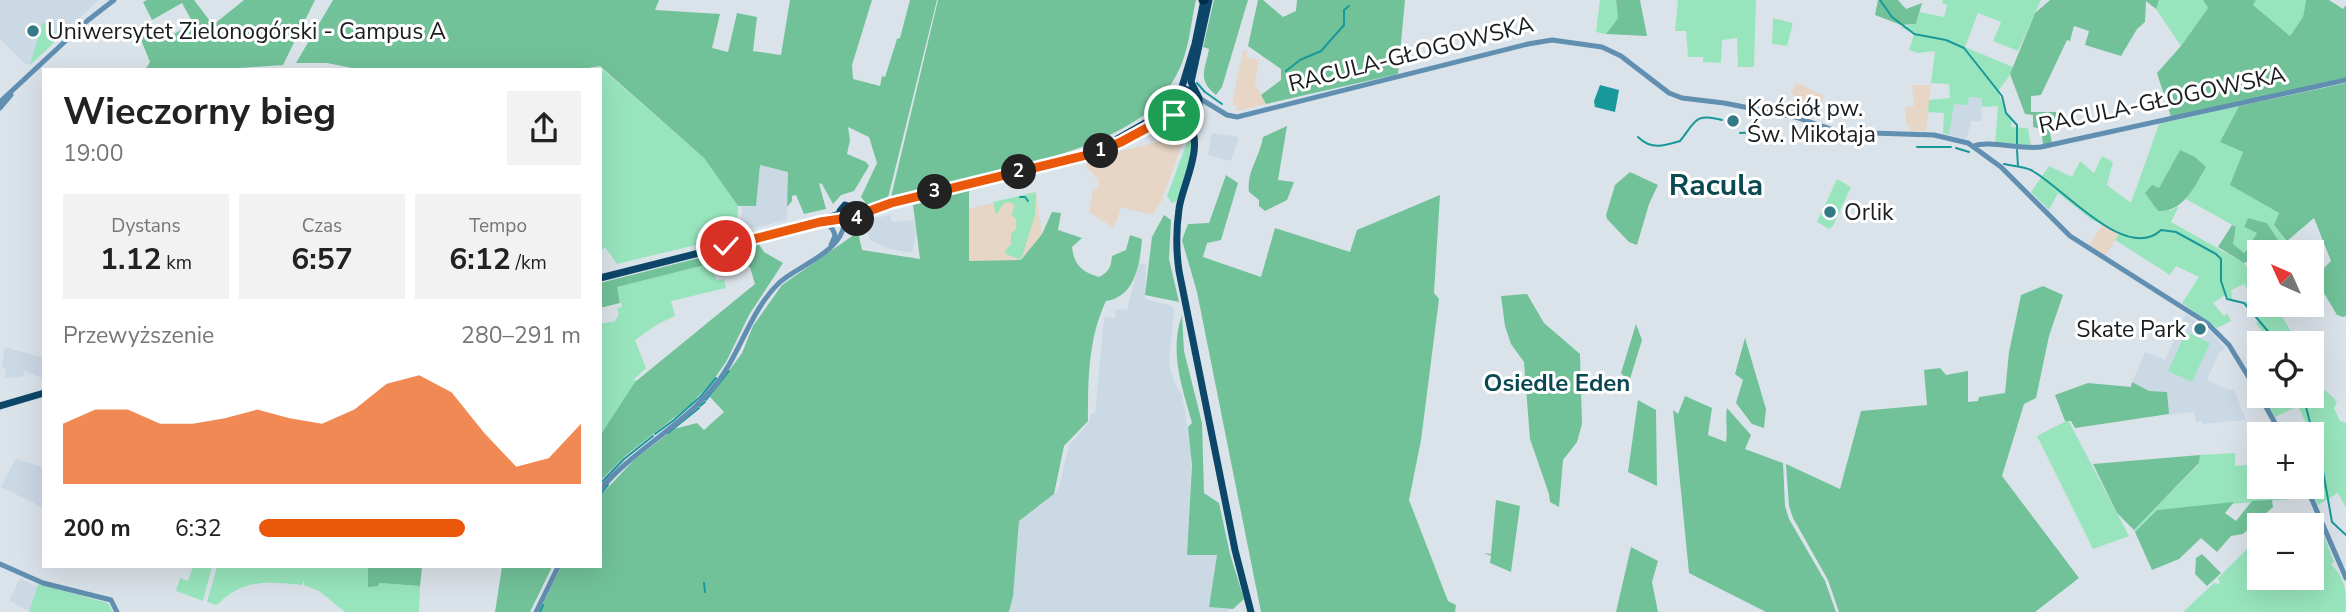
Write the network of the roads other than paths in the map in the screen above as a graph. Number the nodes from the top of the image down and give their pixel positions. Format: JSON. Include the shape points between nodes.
{"nodes":[{"id":1,"x":114,"y":0,"type":"edge"},
{"id":2,"x":1205,"y":0,"type":"edge"},
{"id":3,"x":2346,"y":80,"type":"edge"},
{"id":4,"x":16,"y":86,"type":"junction"},
{"id":5,"x":1181,"y":90,"type":"junction"},
{"id":6,"x":1197,"y":95,"type":"junction"},
{"id":7,"x":0,"y":102,"type":"edge"},
{"id":8,"x":1170,"y":104,"type":"junction"},
{"id":9,"x":0,"y":108,"type":"edge"},
{"id":10,"x":1217,"y":108,"type":"junction"},
{"id":11,"x":1196,"y":114,"type":"junction"},
{"id":12,"x":1176,"y":116,"type":"junction"},
{"id":13,"x":1184,"y":119,"type":"junction"},
{"id":14,"x":1976,"y":148,"type":"junction"},
{"id":15,"x":1003,"y":175,"type":"junction"},
{"id":16,"x":857,"y":212,"type":"junction"},
{"id":17,"x":844,"y":220,"type":"junction"},
{"id":18,"x":810,"y":225,"type":"junction"},
{"id":19,"x":1178,"y":226,"type":"junction"},
{"id":20,"x":818,"y":255,"type":"junction"},
{"id":21,"x":602,"y":277,"type":"edge"},
{"id":22,"x":2247,"y":374,"type":"edge"},
{"id":23,"x":42,"y":394,"type":"edge"},
{"id":24,"x":0,"y":406,"type":"edge"},
{"id":25,"x":602,"y":488,"type":"edge"},
{"id":26,"x":2312,"y":499,"type":"edge"},
{"id":27,"x":0,"y":564,"type":"edge"},
{"id":28,"x":558,"y":568,"type":"edge"},
{"id":29,"x":2346,"y":578,"type":"edge"},
{"id":30,"x":117,"y":612,"type":"edge"},
{"id":31,"x":536,"y":612,"type":"edge"},
{"id":32,"x":1251,"y":612,"type":"edge"}],
"edges":[{"from":1,"to":4,"type":"street"},
{"from":2,"to":5,"type":"main road"},
{"from":2,"to":6,"type":"main road","via":[[1192,77]]},
{"from":3,"to":14,"type":"street","name":"RACULA-GŁOGOWSKA","via":[[2041,147]]},
{"from":4,"to":7,"type":"street"},
{"from":4,"to":9,"type":"street"},
{"from":5,"to":6,"type":"main road"},
{"from":5,"to":8,"type":"main road"},
{"from":6,"to":10,"type":"street","name":"RACULA-GŁOGOWSKA"},
{"from":6,"to":11,"type":"main road"},
{"from":8,"to":12,"type":"main road"},
{"from":8,"to":15,"type":"main road","via":[[1113,141]]},
{"from":10,"to":11,"type":"street","name":"RACULA-GŁOGOWSKA","via":[[1206,106]]},
{"from":10,"to":14,"type":"street","name":"RACULA-GŁOGOWSKA","via":[[1237,117],[1557,40],[1607,48],[1678,97],[1795,117],[1833,131],[1939,136]]},
{"from":11,"to":13,"type":"main road"},
{"from":11,"to":19,"type":"main road","via":[[1197,154]]},
{"from":12,"to":13,"type":"main road"},
{"from":12,"to":15,"type":"main road","via":[[1100,151]]},
{"from":13,"to":19,"type":"main road","via":[[1191,127],[1194,149]]},
{"from":14,"to":22,"type":"street","via":[[2070,236],[2207,323],[2229,345]]},
{"from":15,"to":16,"type":"main road"},
{"from":16,"to":17,"type":"main road"},
{"from":16,"to":17,"type":"main road","via":[[845,205]]},
{"from":17,"to":18,"type":"main road"},
{"from":17,"to":20,"type":"street","via":[[838,240]]},
{"from":18,"to":20,"type":"street","via":[[825,224],[834,232],[833,242]]},
{"from":18,"to":21,"type":"main road"},
{"from":19,"to":32,"type":"main road","via":[[1179,271]]},
{"from":20,"to":25,"type":"street","via":[[765,298],[733,359],[708,394]]},
{"from":23,"to":24,"type":"main road"},
{"from":26,"to":29,"type":"street"},
{"from":27,"to":30,"type":"street","via":[[43,583],[111,600]]},
{"from":28,"to":31,"type":"street"}]}
